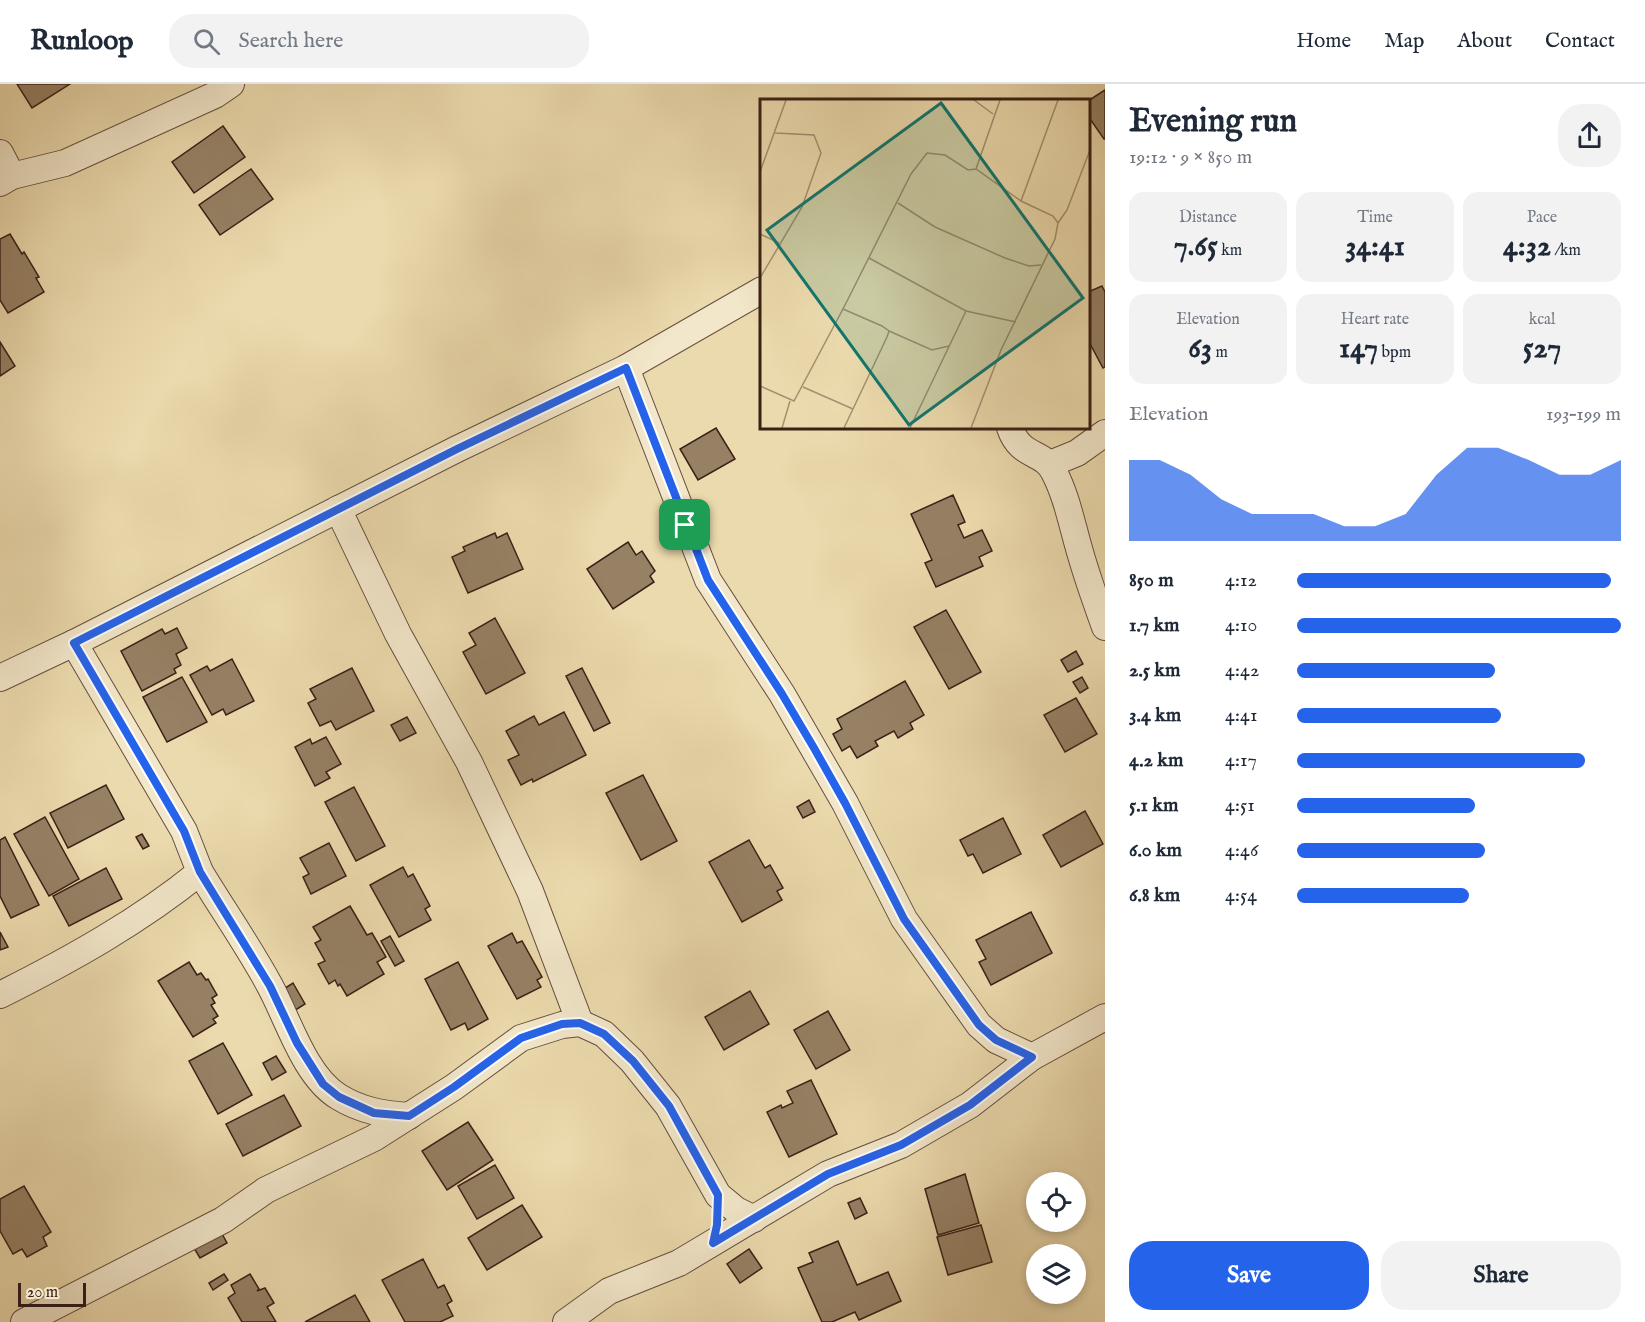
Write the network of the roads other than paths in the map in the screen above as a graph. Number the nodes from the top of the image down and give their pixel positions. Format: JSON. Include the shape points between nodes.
{"nodes":[{"id":1,"x":231,"y":84,"type":"edge"},
{"id":2,"x":0,"y":153,"type":"edge"},
{"id":3,"x":6,"y":180,"type":"edge"},
{"id":4,"x":760,"y":291,"type":"edge"},
{"id":5,"x":626,"y":368,"type":"junction"},
{"id":6,"x":1011,"y":429,"type":"edge"},
{"id":7,"x":1105,"y":433,"type":"edge"},
{"id":8,"x":1050,"y":464,"type":"junction"},
{"id":9,"x":338,"y":509,"type":"junction"},
{"id":10,"x":1105,"y":627,"type":"edge"},
{"id":11,"x":74,"y":643,"type":"junction"},
{"id":12,"x":0,"y":678,"type":"edge"},
{"id":13,"x":200,"y":872,"type":"junction"},
{"id":14,"x":0,"y":995,"type":"edge"},
{"id":15,"x":1105,"y":1017,"type":"edge"},
{"id":16,"x":580,"y":1023,"type":"junction"},
{"id":17,"x":1032,"y":1057,"type":"junction"},
{"id":18,"x":374,"y":1113,"type":"junction"},
{"id":19,"x":409,"y":1116,"type":"junction"},
{"id":20,"x":374,"y":1138,"type":"junction"},
{"id":21,"x":718,"y":1195,"type":"junction"},
{"id":22,"x":754,"y":1219,"type":"junction"},
{"id":23,"x":713,"y":1243,"type":"junction"},
{"id":24,"x":24,"y":1322,"type":"edge"},
{"id":25,"x":566,"y":1322,"type":"edge"}],
"edges":[{"from":1,"to":3,"type":"street","via":[[65,163]]},
{"from":2,"to":3,"type":"street"},
{"from":4,"to":5,"type":"street"},
{"from":5,"to":9,"type":"street"},
{"from":5,"to":17,"type":"street","via":[[708,580],[788,704],[845,803],[904,919],[979,1025],[996,1040]]},
{"from":6,"to":8,"type":"street","via":[[1021,447]]},
{"from":7,"to":8,"type":"street","via":[[1077,453]]},
{"from":8,"to":10,"type":"street","via":[[1062,487]]},
{"from":9,"to":11,"type":"street"},
{"from":9,"to":16,"type":"street","via":[[398,634],[474,772],[530,891]]},
{"from":11,"to":12,"type":"street"},
{"from":11,"to":13,"type":"street","via":[[184,831]]},
{"from":13,"to":14,"type":"street","via":[[175,893],[65,962]]},
{"from":13,"to":18,"type":"street","via":[[270,986],[297,1043],[323,1084],[339,1097]]},
{"from":15,"to":17,"type":"street"},
{"from":16,"to":19,"type":"street","via":[[562,1024],[521,1038]]},
{"from":16,"to":21,"type":"street","via":[[604,1034],[633,1061],[669,1106]]},
{"from":17,"to":22,"type":"street","via":[[970,1105],[931,1128],[901,1145],[828,1174]]},
{"from":18,"to":19,"type":"street"},
{"from":18,"to":20,"type":"street"},
{"from":19,"to":20,"type":"street"},
{"from":20,"to":24,"type":"street","via":[[266,1190],[223,1220]]},
{"from":21,"to":22,"type":"street"},
{"from":21,"to":23,"type":"street"},
{"from":22,"to":23,"type":"street"},
{"from":23,"to":25,"type":"street","via":[[679,1263],[609,1291]]}]}
